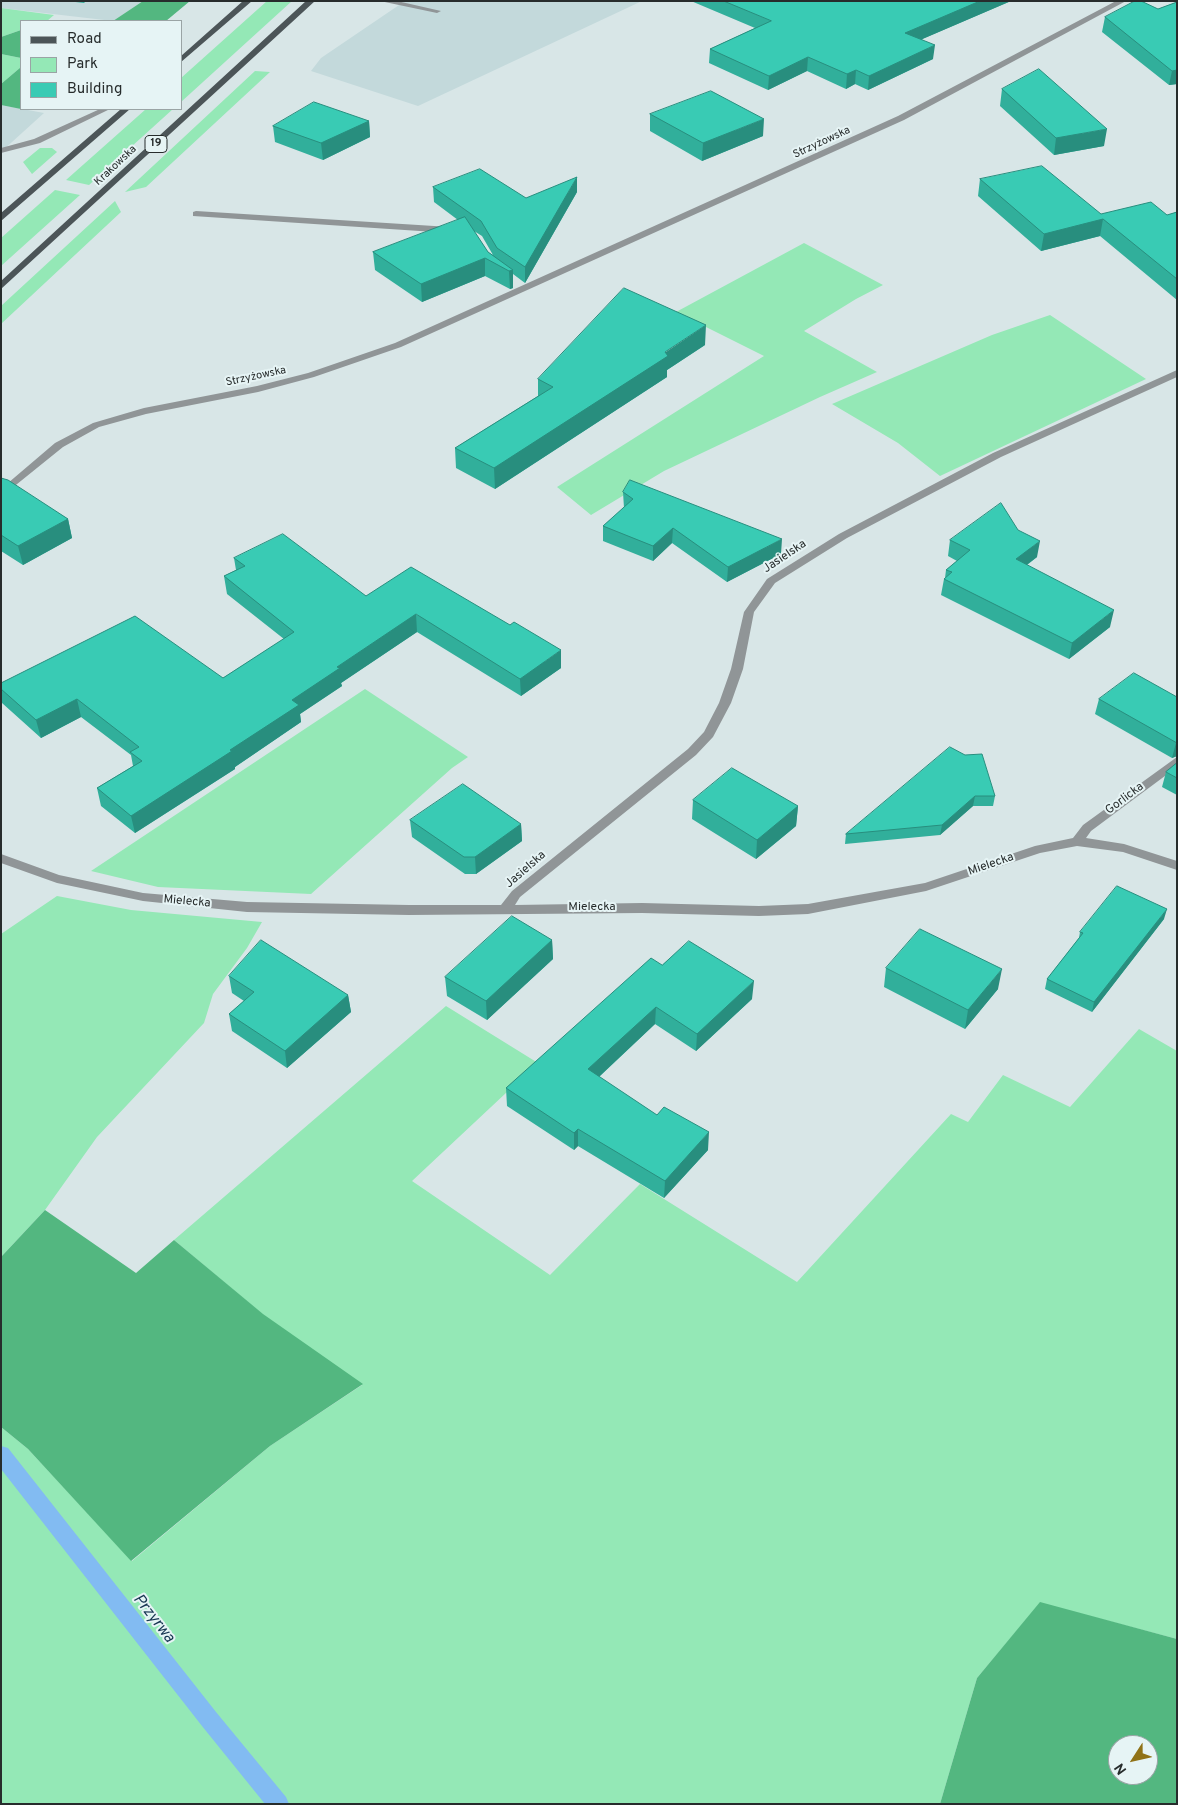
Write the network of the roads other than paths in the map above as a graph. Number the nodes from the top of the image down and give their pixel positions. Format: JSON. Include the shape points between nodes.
{"nodes":[{"id":1,"x":248,"y":1,"type":"edge"},
{"id":2,"x":311,"y":1,"type":"edge"},
{"id":3,"x":384,"y":1,"type":"edge"},
{"id":4,"x":1122,"y":1,"type":"edge"},
{"id":5,"x":437,"y":11,"type":"dead end"},
{"id":6,"x":182,"y":59,"type":"edge"},
{"id":7,"x":104,"y":110,"type":"edge"},
{"id":8,"x":125,"y":110,"type":"edge"},
{"id":9,"x":1,"y":152,"type":"edge"},
{"id":10,"x":196,"y":214,"type":"dead end"},
{"id":11,"x":1,"y":218,"type":"edge"},
{"id":12,"x":459,"y":230,"type":"edge"},
{"id":13,"x":1,"y":286,"type":"edge"},
{"id":14,"x":1177,"y":374,"type":"edge"},
{"id":15,"x":1,"y":494,"type":"edge"},
{"id":16,"x":1177,"y":761,"type":"edge"},
{"id":17,"x":1077,"y":842,"type":"junction"},
{"id":18,"x":1,"y":858,"type":"edge"},
{"id":19,"x":1177,"y":866,"type":"edge"},
{"id":20,"x":505,"y":909,"type":"junction"}],
"edges":[{"from":1,"to":6,"type":"main road"},
{"from":2,"to":13,"type":"main road","name":"Krakowska","number":"19"},
{"from":3,"to":5,"type":"street"},
{"from":4,"to":15,"type":"street","name":"Strzyżowska","via":[[901,118],[724,200],[520,286],[462,317],[398,344],[311,375],[258,389],[144,410],[96,425],[59,445]]},
{"from":7,"to":9,"type":"street","via":[[37,141]]},
{"from":8,"to":11,"type":"main road"},
{"from":10,"to":12,"type":"street"},
{"from":14,"to":20,"type":"street","name":"Jasielska","via":[[997,455],[844,536],[771,581],[749,612],[737,669],[709,734],[692,752],[516,894]]},
{"from":16,"to":17,"type":"street","name":"Gorlicka","via":[[1087,828]]},
{"from":17,"to":19,"type":"street","name":"Mielecka","via":[[1124,848]]},
{"from":17,"to":20,"type":"street","name":"Mielecka","via":[[1039,849],[926,887],[808,908],[759,911]]},
{"from":18,"to":20,"type":"street","name":"Mielecka","via":[[57,879],[143,897],[194,903],[322,909]]}]}
